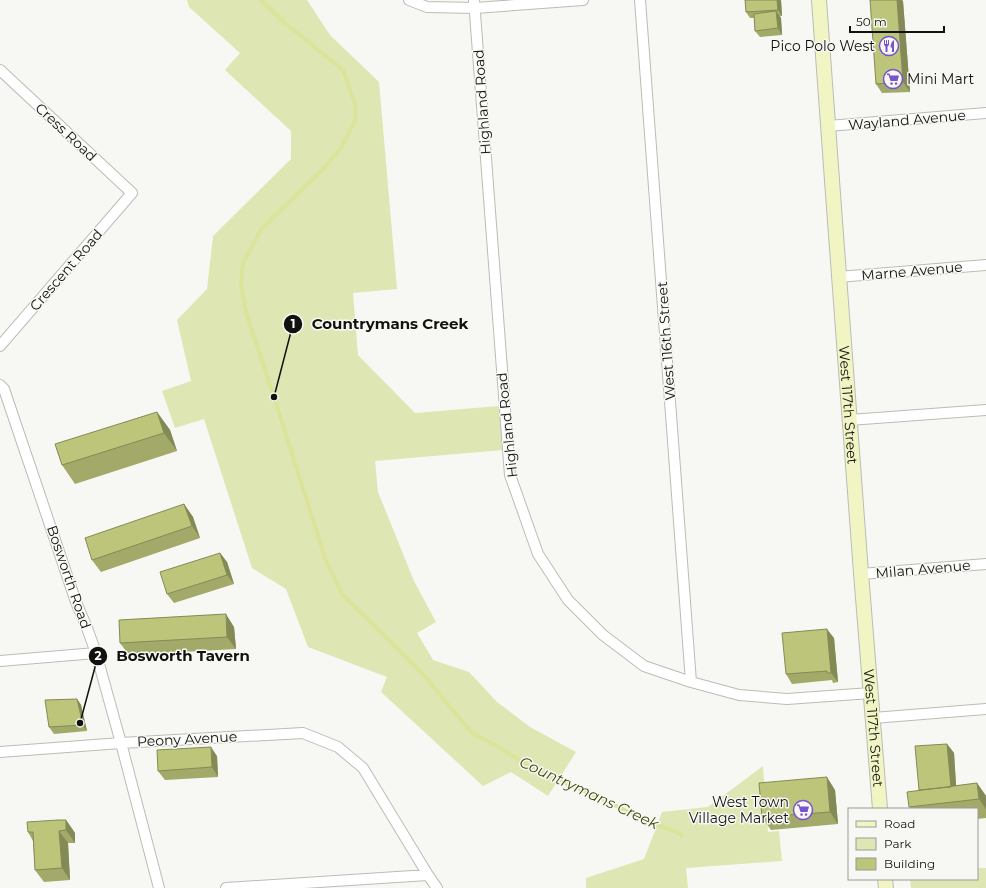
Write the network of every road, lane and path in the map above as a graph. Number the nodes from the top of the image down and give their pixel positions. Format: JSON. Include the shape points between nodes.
{"nodes":[{"id":1,"x":409,"y":0,"type":"edge"},
{"id":2,"x":583,"y":0,"type":"edge"},
{"id":3,"x":640,"y":0,"type":"edge"},
{"id":4,"x":818,"y":0,"type":"edge"},
{"id":5,"x":475,"y":4,"type":"edge"},
{"id":6,"x":0,"y":70,"type":"edge"},
{"id":7,"x":986,"y":113,"type":"edge"},
{"id":8,"x":828,"y":126,"type":"junction"},
{"id":9,"x":132,"y":193,"type":"joint"},
{"id":10,"x":986,"y":265,"type":"edge"},
{"id":11,"x":838,"y":277,"type":"junction"},
{"id":12,"x":0,"y":346,"type":"edge"},
{"id":13,"x":0,"y":385,"type":"edge"},
{"id":14,"x":986,"y":410,"type":"edge"},
{"id":15,"x":849,"y":420,"type":"junction"},
{"id":16,"x":986,"y":564,"type":"edge"},
{"id":17,"x":861,"y":574,"type":"junction"},
{"id":18,"x":96,"y":653,"type":"junction"},
{"id":19,"x":0,"y":661,"type":"edge"},
{"id":20,"x":691,"y":682,"type":"junction"},
{"id":21,"x":871,"y":693,"type":"junction"},
{"id":22,"x":986,"y":709,"type":"edge"},
{"id":23,"x":873,"y":718,"type":"junction"},
{"id":24,"x":121,"y":743,"type":"junction"},
{"id":25,"x":0,"y":752,"type":"edge"},
{"id":26,"x":880,"y":808,"type":"edge"},
{"id":27,"x":428,"y":875,"type":"junction"},
{"id":28,"x":159,"y":888,"type":"edge"},
{"id":29,"x":226,"y":888,"type":"edge"},
{"id":30,"x":437,"y":888,"type":"edge"}],
"edges":[{"from":1,"to":5,"type":"street","via":[[427,7]]},
{"from":2,"to":5,"type":"street"},
{"from":3,"to":20,"type":"street","name":"West 116th Street"},
{"from":4,"to":8,"type":"main road","name":"West 117th Street"},
{"from":5,"to":20,"type":"street","name":"Highland Road","via":[[510,475],[538,554],[568,600],[603,635],[644,666]]},
{"from":6,"to":9,"type":"street","name":"Cress Road"},
{"from":7,"to":8,"type":"street","name":"Wayland Avenue"},
{"from":8,"to":11,"type":"main road","name":"West 117th Street"},
{"from":9,"to":12,"type":"street","name":"Crescent Road"},
{"from":10,"to":11,"type":"street","name":"Marne Avenue"},
{"from":11,"to":15,"type":"main road","name":"West 117th Street"},
{"from":13,"to":18,"type":"street","name":"Bosworth Road","via":[[4,389],[76,602]]},
{"from":14,"to":15,"type":"street"},
{"from":15,"to":17,"type":"main road","name":"West 117th Street"},
{"from":16,"to":17,"type":"street","name":"Milan Avenue"},
{"from":17,"to":21,"type":"main road","name":"West 117th Street"},
{"from":18,"to":19,"type":"street"},
{"from":18,"to":24,"type":"street","name":"Bosworth Road"},
{"from":20,"to":21,"type":"street","name":"Highland Road","via":[[739,695],[787,700]]},
{"from":21,"to":23,"type":"main road","name":"West 117th Street"},
{"from":22,"to":23,"type":"street"},
{"from":23,"to":26,"type":"main road","name":"West 117th Street"},
{"from":24,"to":25,"type":"street","name":"Peony Avenue"},
{"from":24,"to":27,"type":"street","name":"Peony Avenue","via":[[303,733],[338,747],[364,768]]},
{"from":24,"to":28,"type":"street","name":"Bosworth Road"},
{"from":27,"to":29,"type":"street"},
{"from":27,"to":30,"type":"street"}]}
